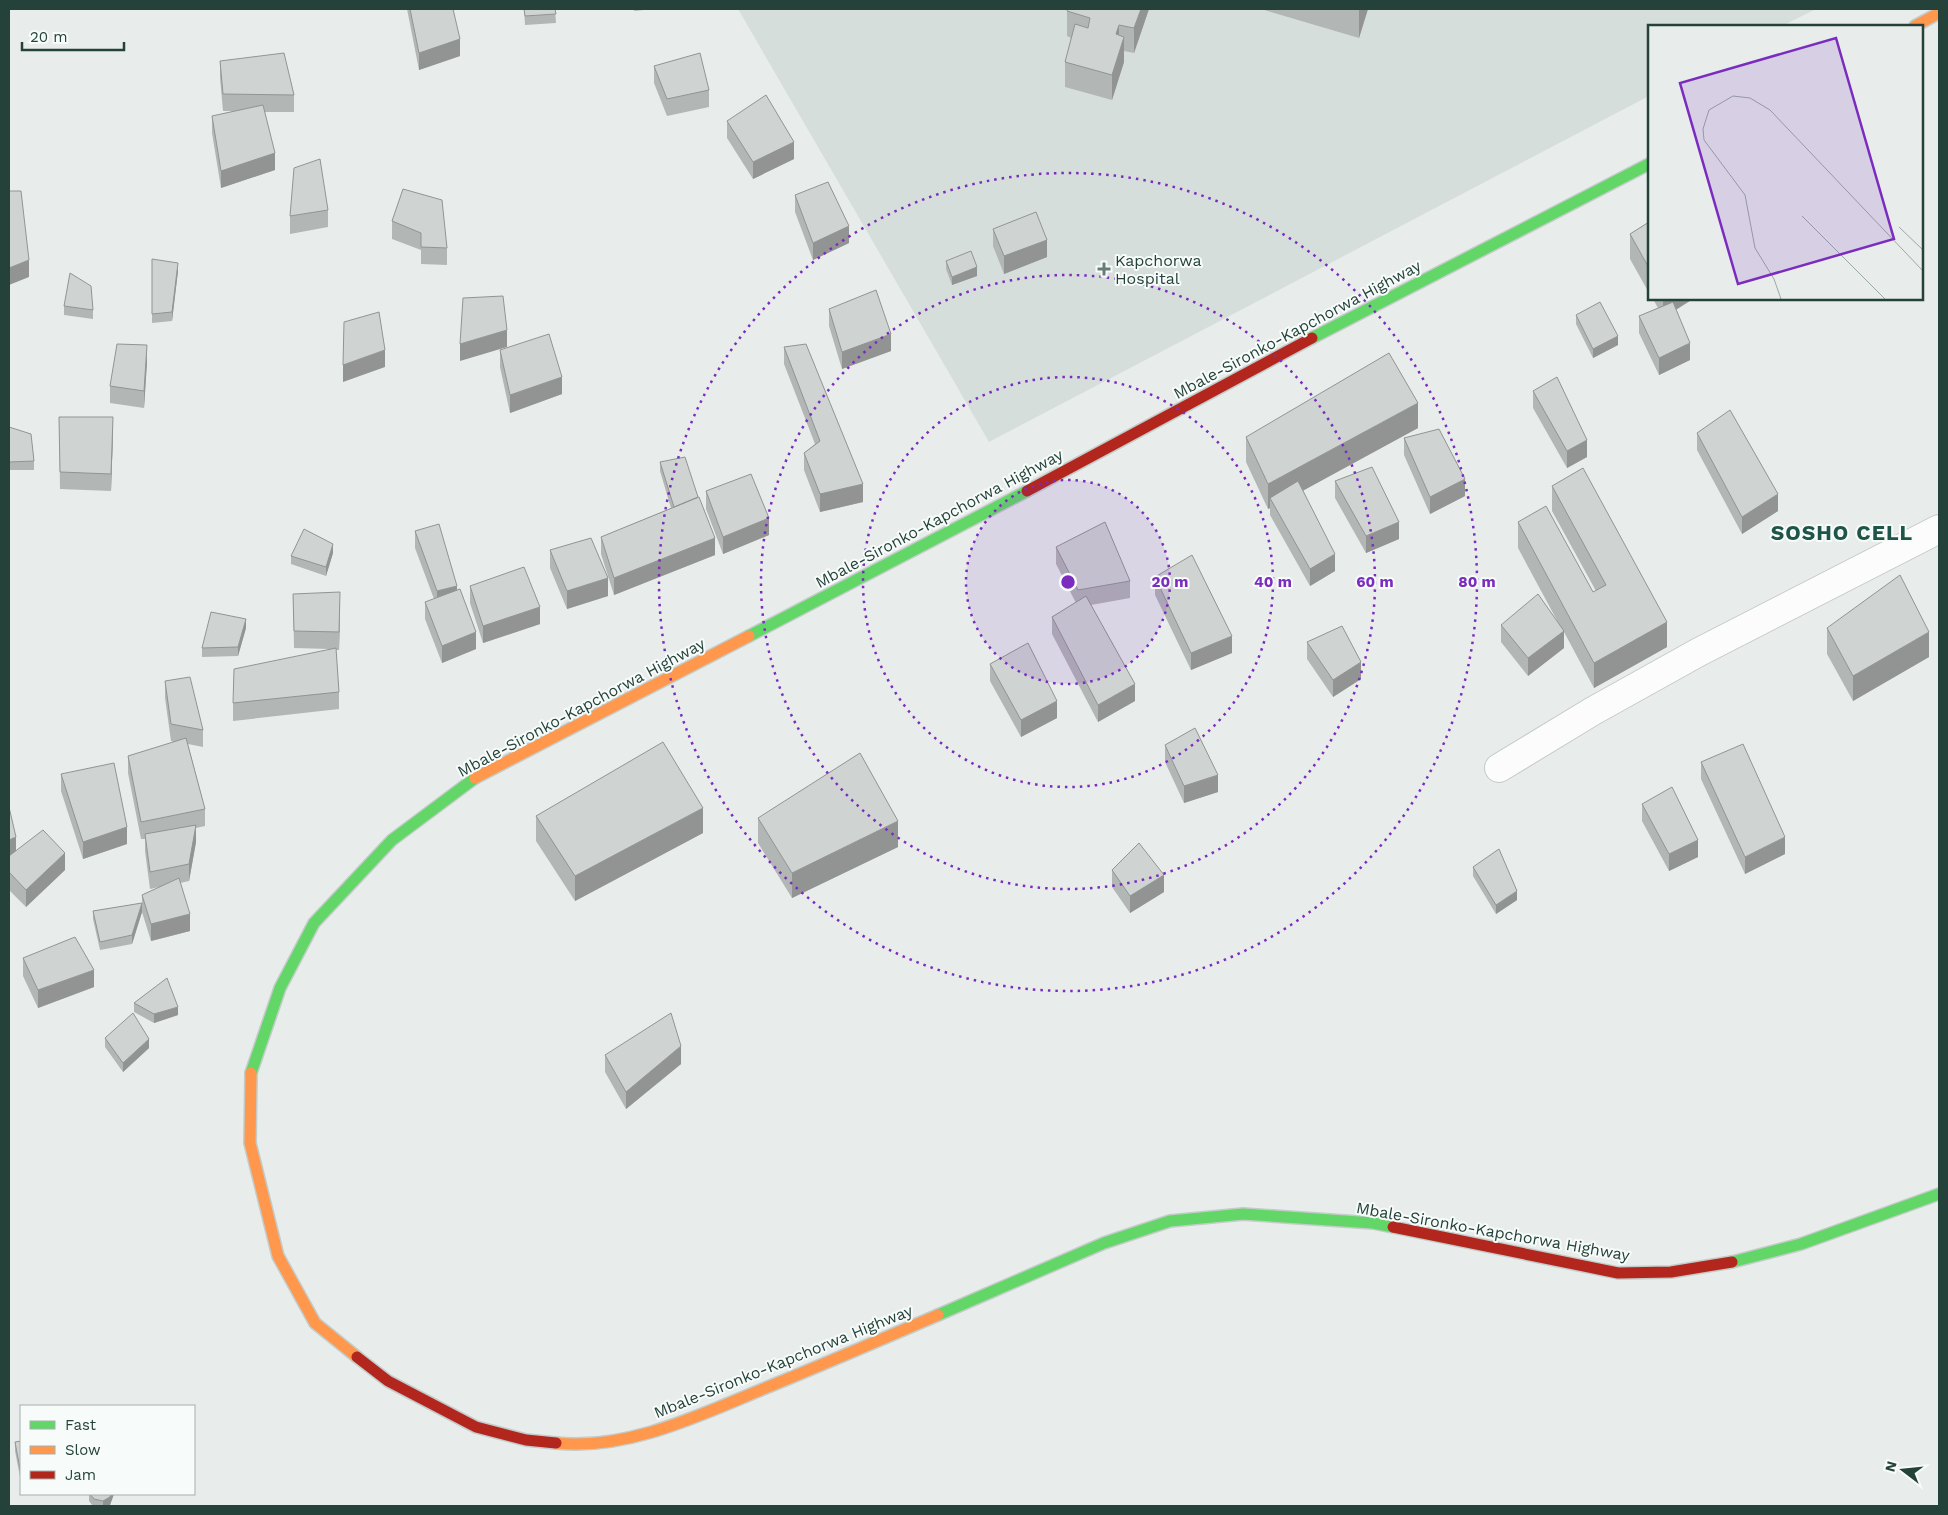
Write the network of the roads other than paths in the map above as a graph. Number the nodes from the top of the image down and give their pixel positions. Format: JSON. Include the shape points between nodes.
{"nodes":[{"id":1,"x":1939,"y":14,"type":"edge"},
{"id":2,"x":1917,"y":25,"type":"edge"},
{"id":3,"x":1648,"y":165,"type":"edge"},
{"id":4,"x":1939,"y":529,"type":"edge"},
{"id":5,"x":1499,"y":768,"type":"dead end"},
{"id":6,"x":1939,"y":1194,"type":"edge"}],
"edges":[{"from":1,"to":2,"type":"main road"},
{"from":3,"to":6,"type":"main road","name":"Mbale-Sironko-Kapchorwa Highway","via":[[473,779],[392,840],[314,923],[280,988],[251,1072],[250,1143],[278,1256],[315,1323],[388,1381],[476,1427],[526,1440],[573,1445],[674,1426],[1104,1243],[1170,1221],[1243,1214],[1373,1223],[1618,1273],[1671,1272],[1738,1261],[1801,1244]]},
{"from":4,"to":5,"type":"street","via":[[1699,652]]}]}
